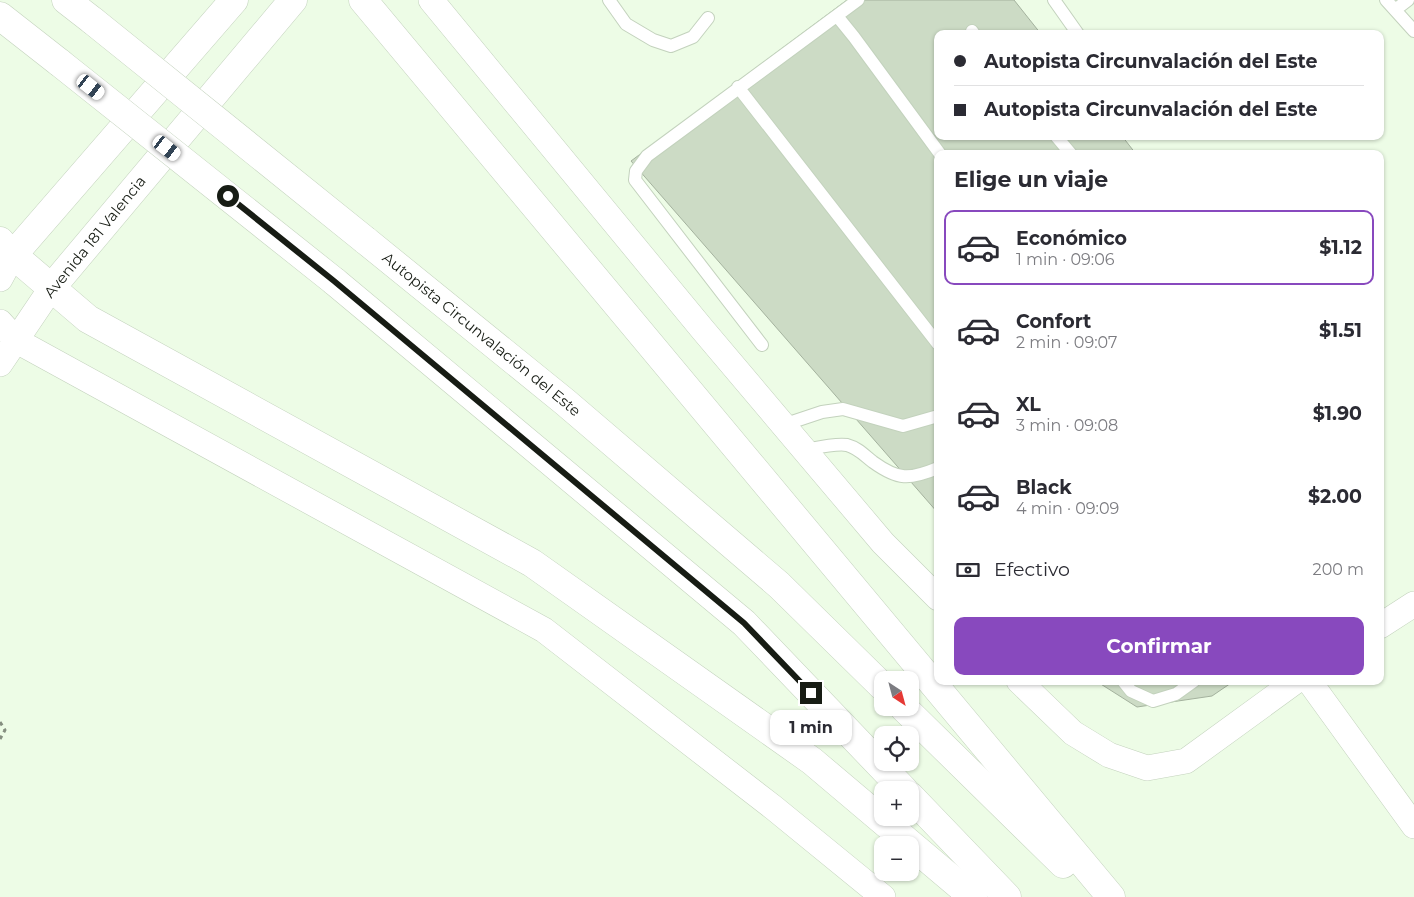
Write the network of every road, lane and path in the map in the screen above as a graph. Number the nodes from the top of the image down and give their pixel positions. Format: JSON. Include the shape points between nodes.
{"nodes":[{"id":1,"x":66,"y":0,"type":"edge"},
{"id":2,"x":234,"y":0,"type":"edge"},
{"id":3,"x":293,"y":0,"type":"edge"},
{"id":4,"x":363,"y":0,"type":"edge"},
{"id":5,"x":431,"y":0,"type":"edge"},
{"id":6,"x":609,"y":0,"type":"edge"},
{"id":7,"x":858,"y":0,"type":"edge"},
{"id":8,"x":1054,"y":0,"type":"edge"},
{"id":9,"x":1386,"y":0,"type":"edge"},
{"id":10,"x":1408,"y":0,"type":"edge"},
{"id":11,"x":1395,"y":10,"type":"junction"},
{"id":12,"x":0,"y":16,"type":"edge"},
{"id":13,"x":837,"y":16,"type":"junction"},
{"id":14,"x":708,"y":18,"type":"dead end"},
{"id":15,"x":1075,"y":30,"type":"edge"},
{"id":16,"x":1414,"y":31,"type":"edge"},
{"id":17,"x":738,"y":87,"type":"junction"},
{"id":18,"x":1059,"y":140,"type":"edge"},
{"id":19,"x":937,"y":150,"type":"edge"},
{"id":20,"x":1068,"y":150,"type":"edge"},
{"id":21,"x":6,"y":248,"type":"edge"},
{"id":22,"x":0,"y":279,"type":"edge"},
{"id":23,"x":52,"y":287,"type":"junction"},
{"id":24,"x":0,"y":322,"type":"edge"},
{"id":25,"x":934,"y":339,"type":"edge"},
{"id":26,"x":17,"y":341,"type":"junction"},
{"id":27,"x":762,"y":345,"type":"dead end"},
{"id":28,"x":0,"y":364,"type":"edge"},
{"id":29,"x":934,"y":417,"type":"edge"},
{"id":30,"x":783,"y":425,"type":"junction"},
{"id":31,"x":804,"y":450,"type":"junction"},
{"id":32,"x":934,"y":470,"type":"edge"},
{"id":33,"x":934,"y":594,"type":"edge"},
{"id":34,"x":1414,"y":604,"type":"edge"},
{"id":35,"x":1384,"y":623,"type":"edge"},
{"id":36,"x":874,"y":678,"type":"edge"},
{"id":37,"x":934,"y":685,"type":"edge"},
{"id":38,"x":934,"y":685,"type":"edge"},
{"id":39,"x":1023,"y":685,"type":"edge"},
{"id":40,"x":1126,"y":685,"type":"edge"},
{"id":41,"x":1188,"y":685,"type":"edge"},
{"id":42,"x":1290,"y":685,"type":"edge"},
{"id":43,"x":1312,"y":685,"type":"edge"},
{"id":44,"x":912,"y":716,"type":"edge"},
{"id":45,"x":0,"y":722,"type":"edge"},
{"id":46,"x":0,"y":739,"type":"edge"},
{"id":47,"x":895,"y":781,"type":"edge"},
{"id":48,"x":919,"y":805,"type":"edge"},
{"id":49,"x":1414,"y":826,"type":"edge"},
{"id":50,"x":883,"y":897,"type":"edge"},
{"id":51,"x":973,"y":897,"type":"edge"},
{"id":52,"x":1007,"y":897,"type":"edge"},
{"id":53,"x":1096,"y":897,"type":"edge"},
{"id":54,"x":1111,"y":897,"type":"edge"}],
"edges":[{"from":1,"to":36,"type":"main road","name":"Autopista Circunvalación del Este","bridge":true,"via":[[565,402],[779,584]]},
{"from":2,"to":21,"type":"main road"},
{"from":3,"to":23,"type":"main road","name":"Avenida 181 Valencia"},
{"from":4,"to":38,"type":"main road"},
{"from":5,"to":30,"type":"street"},
{"from":6,"to":14,"type":"lane","via":[[626,24],[671,46],[693,37]]},
{"from":7,"to":13,"type":"lane"},
{"from":8,"to":15,"type":"lane"},
{"from":9,"to":11,"type":"lane"},
{"from":10,"to":11,"type":"lane"},
{"from":11,"to":16,"type":"lane"},
{"from":12,"to":47,"type":"main road","bridge":true,"via":[[334,281],[744,623]]},
{"from":13,"to":17,"type":"lane"},
{"from":13,"to":19,"type":"lane"},
{"from":17,"to":25,"type":"lane"},
{"from":17,"to":27,"type":"lane","via":[[647,156],[636,171],[635,180]]},
{"from":18,"to":20,"type":"lane"},
{"from":21,"to":22,"type":"street"},
{"from":21,"to":23,"type":"main road"},
{"from":23,"to":26,"type":"street","name":"Avenida 181 Valencia"},
{"from":23,"to":51,"type":"main road","via":[[88,319],[532,563],[812,761]]},
{"from":24,"to":26,"type":"street"},
{"from":26,"to":28,"type":"street","name":"Avenida 181 Valencia"},
{"from":26,"to":50,"type":"street","via":[[544,630]]},
{"from":29,"to":30,"type":"lane","via":[[903,426],[843,409],[822,412]]},
{"from":30,"to":31,"type":"street"},
{"from":31,"to":32,"type":"lane","via":[[844,445],[858,450],[894,476],[919,476]]},
{"from":31,"to":33,"type":"street","via":[[883,542]]},
{"from":34,"to":35,"type":"street"},
{"from":37,"to":54,"type":"main road"},
{"from":39,"to":42,"type":"street","via":[[1073,733],[1109,755],[1147,768],[1186,761]]},
{"from":40,"to":41,"type":"lane","via":[[1131,691],[1153,700],[1176,694]]},
{"from":43,"to":49,"type":"street"},
{"from":44,"to":53,"type":"main road"},
{"from":45,"to":46,"type":"path","via":[[5,730]]},
{"from":48,"to":52,"type":"main road"}]}
